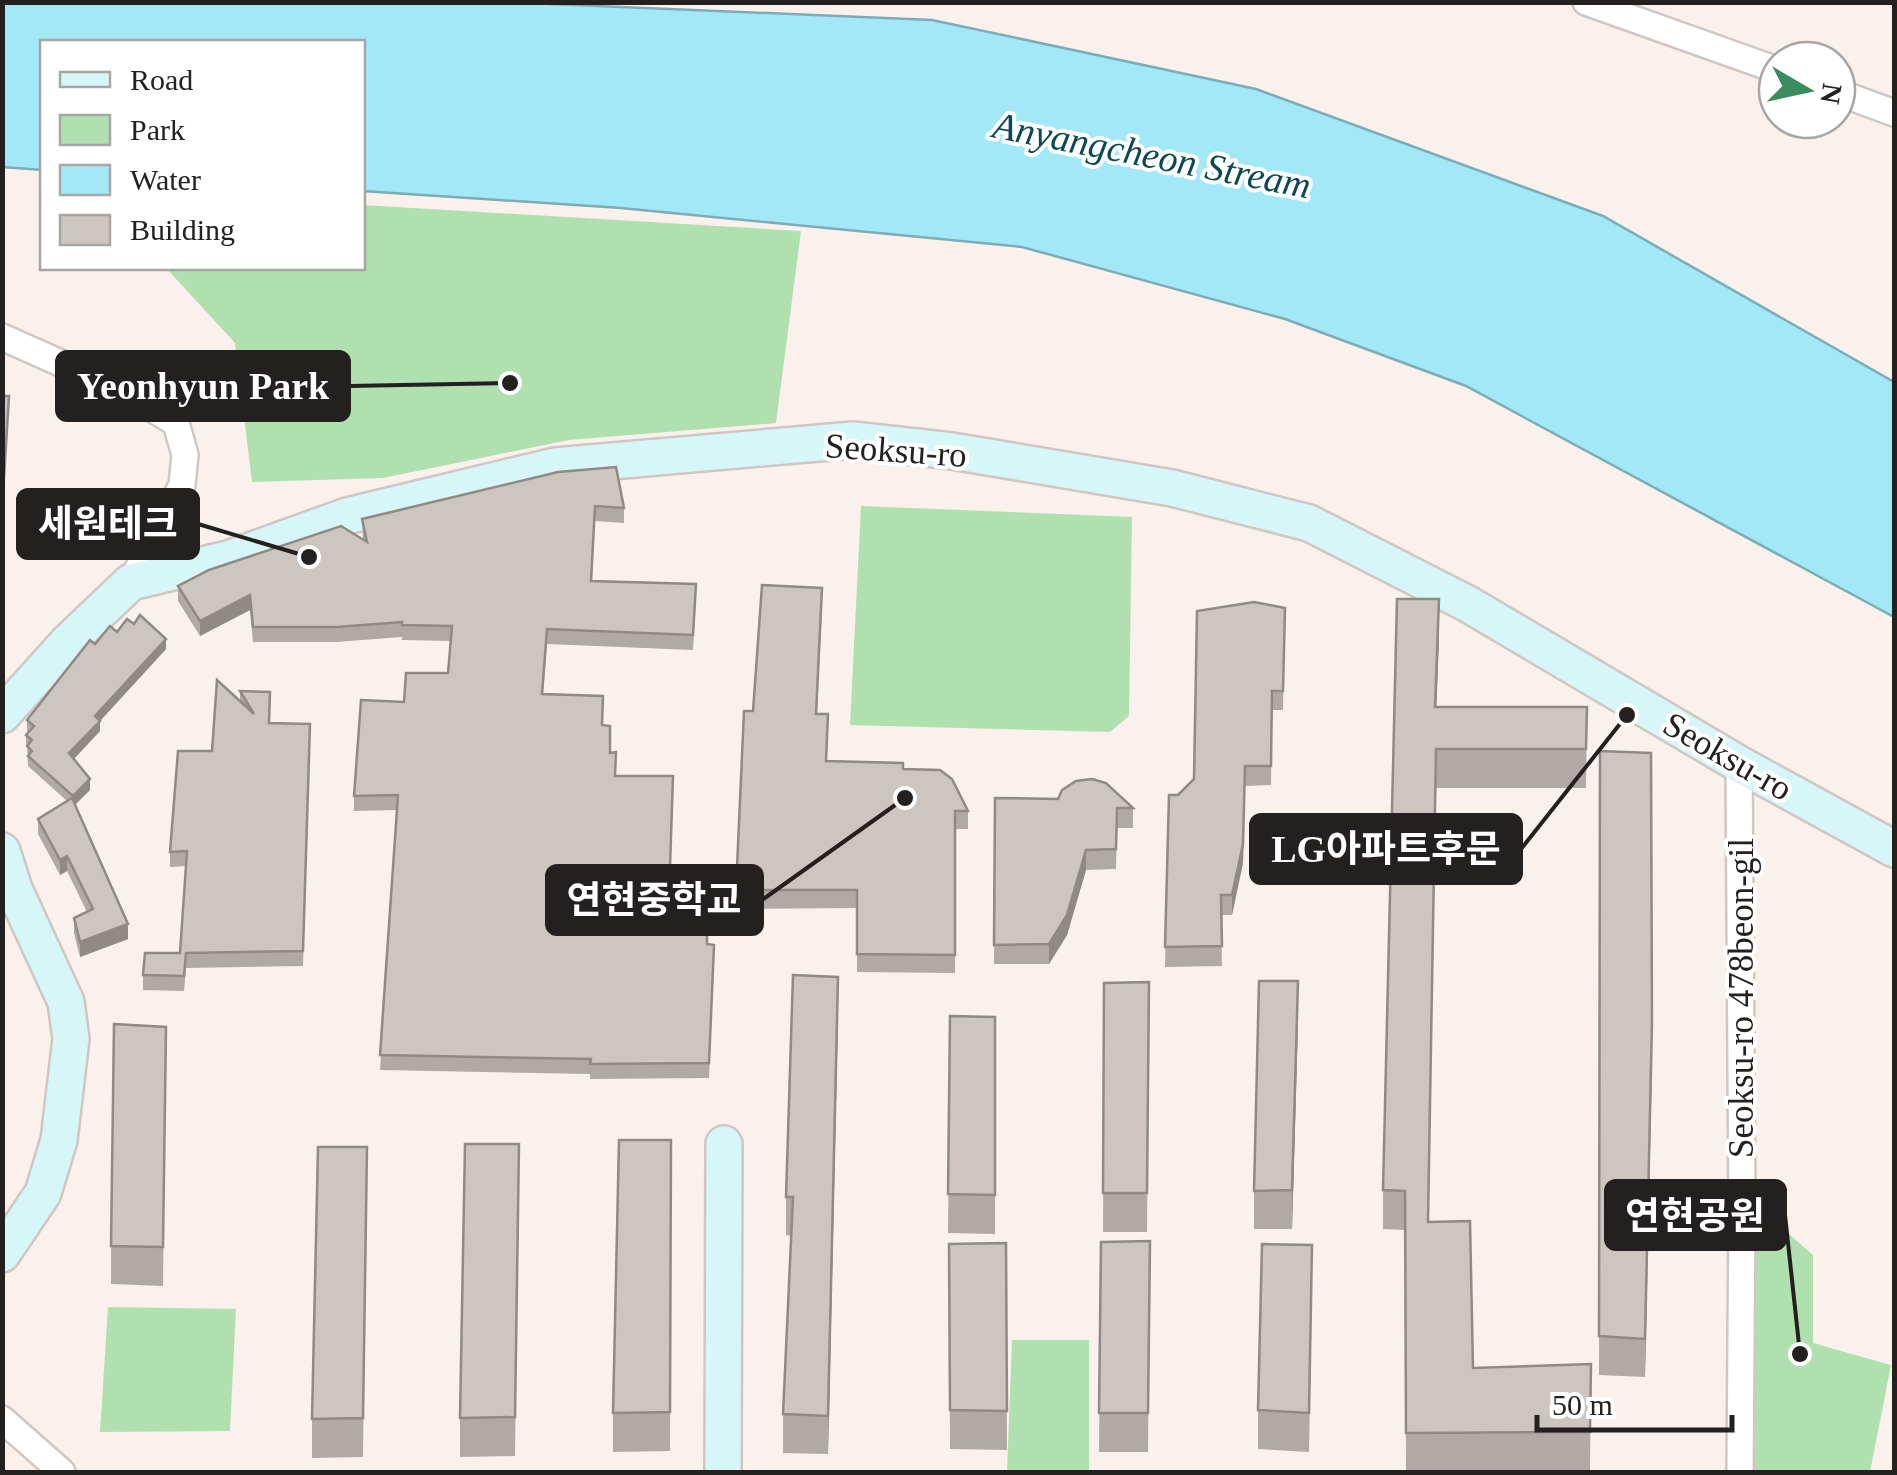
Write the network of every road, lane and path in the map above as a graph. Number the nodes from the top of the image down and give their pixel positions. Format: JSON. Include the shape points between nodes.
{"nodes":[{"id":1,"x":1586,"y":2,"type":"edge"},
{"id":2,"x":1757,"y":63,"type":"edge"},
{"id":3,"x":1857,"y":99,"type":"edge"},
{"id":4,"x":1894,"y":113,"type":"edge"},
{"id":5,"x":2,"y":337,"type":"edge"},
{"id":6,"x":130,"y":582,"type":"junction"},
{"id":7,"x":2,"y":715,"type":"edge"},
{"id":8,"x":1739,"y":764,"type":"junction"},
{"id":9,"x":1894,"y":850,"type":"edge"},
{"id":10,"x":2,"y":851,"type":"edge"},
{"id":11,"x":724,"y":1144,"type":"dead end"},
{"id":12,"x":2,"y":1254,"type":"edge"},
{"id":13,"x":2,"y":1420,"type":"edge"},
{"id":14,"x":62,"y":1472,"type":"edge"},
{"id":15,"x":723,"y":1472,"type":"edge"},
{"id":16,"x":1740,"y":1472,"type":"edge"}],
"edges":[{"from":1,"to":2,"type":"street"},
{"from":3,"to":4,"type":"street"},
{"from":5,"to":6,"type":"street","via":[[123,391],[176,423],[185,455],[182,485]]},
{"from":6,"to":7,"type":"street"},
{"from":6,"to":8,"type":"street","name":"Seoksu-ro","via":[[228,560],[347,516],[554,466],[852,440],[1172,488],[1309,523],[1468,604]]},
{"from":8,"to":9,"type":"street","name":"Seoksu-ro"},
{"from":8,"to":16,"type":"street","name":"Seoksu-ro 478beon-gil"},
{"from":10,"to":12,"type":"street","via":[[66,1002],[71,1039],[59,1140],[43,1193]]},
{"from":11,"to":15,"type":"street"},
{"from":13,"to":14,"type":"street"}]}
